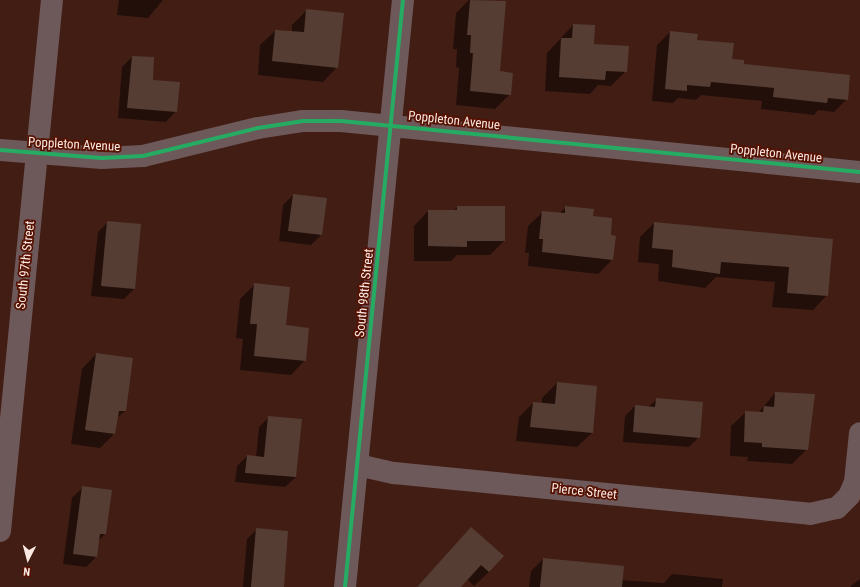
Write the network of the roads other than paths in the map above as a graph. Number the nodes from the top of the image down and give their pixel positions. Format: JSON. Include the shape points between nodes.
{"nodes":[{"id":1,"x":52,"y":0,"type":"edge"},
{"id":2,"x":404,"y":0,"type":"edge"},
{"id":3,"x":391,"y":125,"type":"junction"},
{"id":4,"x":0,"y":150,"type":"edge"},
{"id":5,"x":37,"y":154,"type":"junction"},
{"id":6,"x":860,"y":172,"type":"edge"},
{"id":7,"x":860,"y":433,"type":"edge"},
{"id":8,"x":358,"y":465,"type":"junction"},
{"id":9,"x":0,"y":531,"type":"edge"},
{"id":10,"x":346,"y":587,"type":"edge"}],
"edges":[{"from":1,"to":5,"type":"street","name":"South 97th Street"},
{"from":2,"to":3,"type":"street","name":"South 98th Street"},
{"from":3,"to":5,"type":"street","name":"Poppleton Avenue","via":[[303,121],[258,128],[143,156],[102,158]]},
{"from":3,"to":6,"type":"street","name":"Poppleton Avenue"},
{"from":3,"to":8,"type":"street","name":"South 98th Street"},
{"from":4,"to":5,"type":"street","name":"Poppleton Avenue"},
{"from":5,"to":9,"type":"street","name":"South 97th Street"},
{"from":7,"to":8,"type":"street","name":"Pierce Street","via":[[855,482],[849,496],[837,508],[810,514],[394,473]]},
{"from":8,"to":10,"type":"street","name":"South 98th Street"}]}
